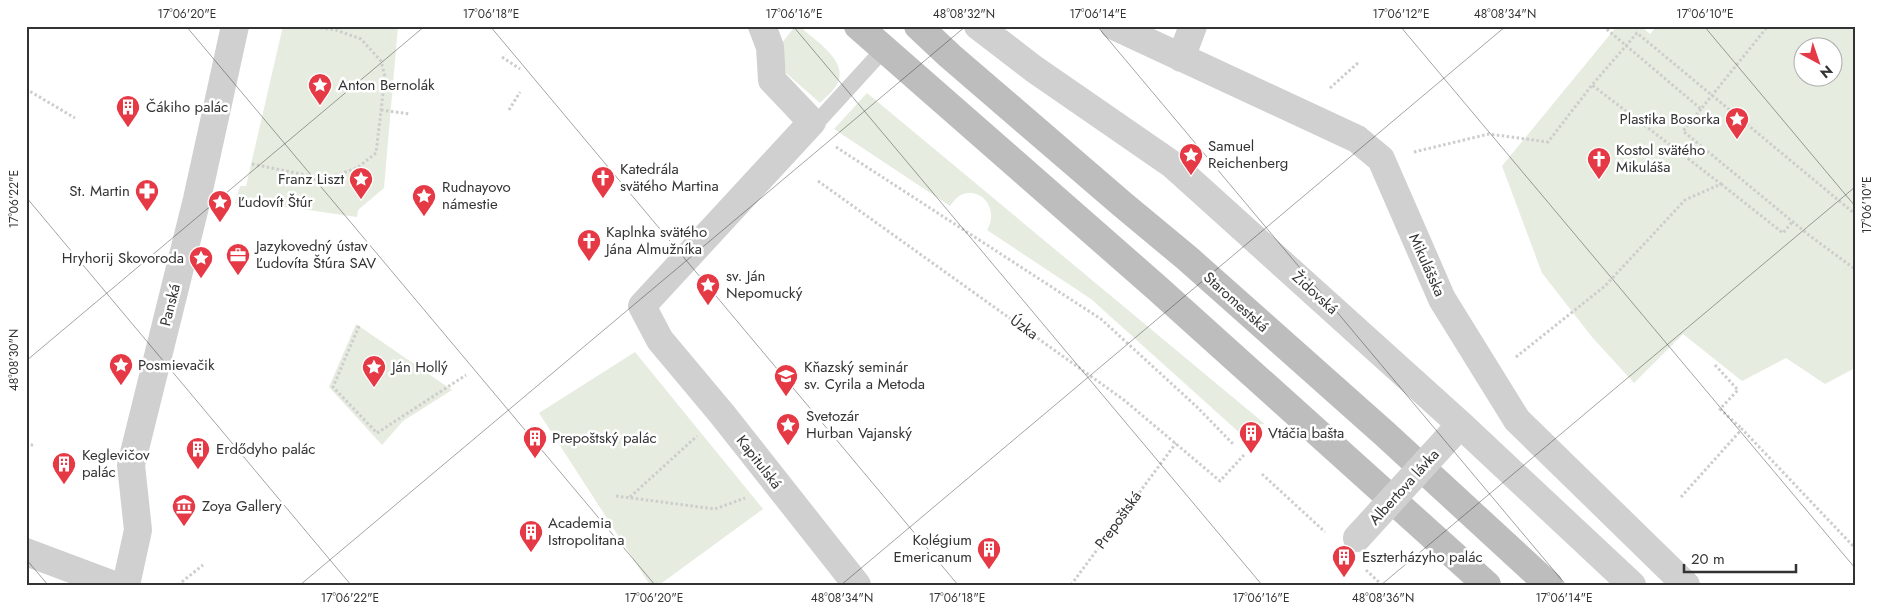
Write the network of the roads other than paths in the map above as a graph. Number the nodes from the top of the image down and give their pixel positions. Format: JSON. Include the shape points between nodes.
{"nodes":[{"id":1,"x":235,"y":26,"type":"edge"},
{"id":2,"x":762,"y":26,"type":"edge"},
{"id":3,"x":858,"y":26,"type":"edge"},
{"id":4,"x":918,"y":26,"type":"edge"},
{"id":5,"x":978,"y":26,"type":"edge"},
{"id":6,"x":1114,"y":26,"type":"edge"},
{"id":7,"x":1193,"y":26,"type":"edge"},
{"id":8,"x":884,"y":49,"type":"junction"},
{"id":9,"x":1181,"y":58,"type":"junction"},
{"id":10,"x":812,"y":122,"type":"junction"},
{"id":11,"x":1456,"y":431,"type":"junction"},
{"id":12,"x":1344,"y":538,"type":"road end"},
{"id":13,"x":26,"y":552,"type":"edge"},
{"id":14,"x":114,"y":585,"type":"edge"},
{"id":15,"x":126,"y":585,"type":"edge"},
{"id":16,"x":857,"y":585,"type":"edge"},
{"id":17,"x":1488,"y":585,"type":"edge"},
{"id":18,"x":1548,"y":585,"type":"edge"},
{"id":19,"x":1632,"y":585,"type":"edge"},
{"id":20,"x":1686,"y":585,"type":"edge"}],
"edges":[{"from":1,"to":15,"type":"street","name":"Panská","via":[[197,199],[131,465],[138,530]]},
{"from":2,"to":10,"type":"street","via":[[770,47],[772,80]]},
{"from":3,"to":8,"type":"main road"},
{"from":4,"to":18,"type":"main road","name":"Staromestská","via":[[1187,258]]},
{"from":5,"to":11,"type":"street","name":"Židovská","via":[[1034,69],[1173,165]]},
{"from":6,"to":9,"type":"street","name":"Mikulášska"},
{"from":7,"to":9,"type":"street"},
{"from":8,"to":10,"type":"lane","via":[[821,118]]},
{"from":8,"to":17,"type":"main road"},
{"from":9,"to":20,"type":"street","name":"Mikulášska","via":[[1357,139],[1381,159],[1442,299],[1517,420]]},
{"from":10,"to":16,"type":"street","name":"Kapitulská","via":[[642,306],[660,340]]},
{"from":11,"to":12,"type":"street","name":"Albertova lávka","bridge":true},
{"from":11,"to":19,"type":"street","name":"Židovská"},
{"from":13,"to":14,"type":"street"}]}
